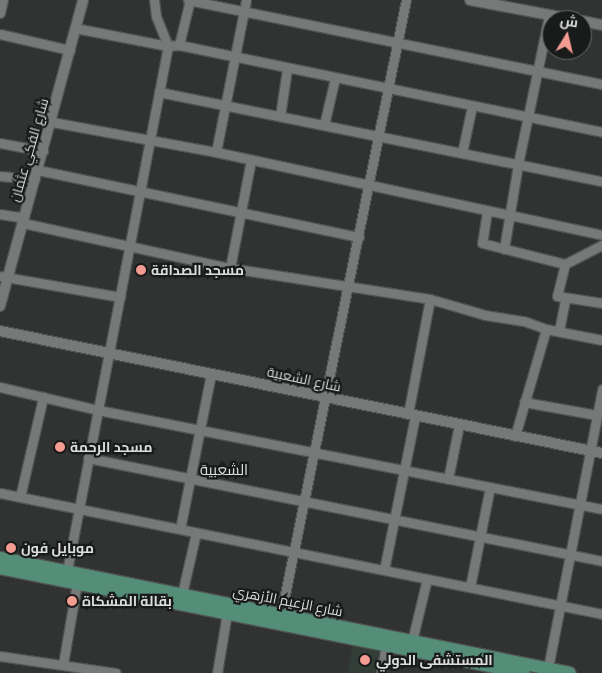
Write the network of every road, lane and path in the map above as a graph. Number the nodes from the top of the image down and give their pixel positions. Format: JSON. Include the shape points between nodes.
{"nodes":[{"id":1,"x":3,"y":0,"type":"edge"},
{"id":2,"x":83,"y":0,"type":"edge"},
{"id":3,"x":154,"y":0,"type":"edge"},
{"id":4,"x":189,"y":0,"type":"edge"},
{"id":5,"x":246,"y":0,"type":"edge"},
{"id":6,"x":406,"y":0,"type":"edge"},
{"id":7,"x":470,"y":0,"type":"edge"},
{"id":8,"x":504,"y":4,"type":"edge"},
{"id":9,"x":244,"y":12,"type":"junction"},
{"id":10,"x":542,"y":13,"type":"edge"},
{"id":11,"x":0,"y":14,"type":"edge"},
{"id":12,"x":76,"y":28,"type":"junction"},
{"id":13,"x":0,"y":34,"type":"edge"},
{"id":14,"x":398,"y":40,"type":"junction"},
{"id":15,"x":179,"y":45,"type":"junction"},
{"id":16,"x":168,"y":46,"type":"junction"},
{"id":17,"x":542,"y":48,"type":"edge"},
{"id":18,"x":70,"y":50,"type":"junction"},
{"id":19,"x":235,"y":59,"type":"junction"},
{"id":20,"x":287,"y":69,"type":"junction"},
{"id":21,"x":537,"y":72,"type":"junction"},
{"id":22,"x":335,"y":78,"type":"junction"},
{"id":23,"x":602,"y":84,"type":"edge"},
{"id":24,"x":388,"y":89,"type":"junction"},
{"id":25,"x":159,"y":92,"type":"junction"},
{"id":26,"x":225,"y":105,"type":"junction"},
{"id":27,"x":472,"y":106,"type":"junction"},
{"id":28,"x":280,"y":116,"type":"junction"},
{"id":29,"x":528,"y":118,"type":"junction"},
{"id":30,"x":52,"y":122,"type":"junction"},
{"id":31,"x":324,"y":125,"type":"junction"},
{"id":32,"x":602,"y":132,"type":"edge"},
{"id":33,"x":378,"y":136,"type":"junction"},
{"id":34,"x":149,"y":140,"type":"junction"},
{"id":35,"x":0,"y":143,"type":"edge"},
{"id":36,"x":43,"y":151,"type":"junction"},
{"id":37,"x":216,"y":152,"type":"junction"},
{"id":38,"x":462,"y":153,"type":"junction"},
{"id":39,"x":251,"y":160,"type":"junction"},
{"id":40,"x":518,"y":164,"type":"junction"},
{"id":41,"x":36,"y":175,"type":"junction"},
{"id":42,"x":0,"y":176,"type":"edge"},
{"id":43,"x":602,"y":181,"type":"edge"},
{"id":44,"x":370,"y":184,"type":"junction"},
{"id":45,"x":139,"y":192,"type":"junction"},
{"id":46,"x":487,"y":212,"type":"junction"},
{"id":47,"x":242,"y":213,"type":"junction"},
{"id":48,"x":0,"y":214,"type":"edge"},
{"id":49,"x":508,"y":216,"type":"junction"},
{"id":50,"x":23,"y":221,"type":"junction"},
{"id":51,"x":602,"y":235,"type":"edge"},
{"id":52,"x":359,"y":237,"type":"junction"},
{"id":53,"x":602,"y":244,"type":"edge"},
{"id":54,"x":129,"y":248,"type":"junction"},
{"id":55,"x":504,"y":249,"type":"junction"},
{"id":56,"x":565,"y":264,"type":"junction"},
{"id":57,"x":230,"y":268,"type":"junction"},
{"id":58,"x":4,"y":276,"type":"edge"},
{"id":59,"x":349,"y":288,"type":"junction"},
{"id":60,"x":120,"y":297,"type":"junction"},
{"id":61,"x":430,"y":299,"type":"junction"},
{"id":62,"x":565,"y":299,"type":"junction"},
{"id":63,"x":602,"y":303,"type":"edge"},
{"id":64,"x":0,"y":306,"type":"edge"},
{"id":65,"x":546,"y":330,"type":"junction"},
{"id":66,"x":0,"y":331,"type":"edge"},
{"id":67,"x":559,"y":332,"type":"junction"},
{"id":68,"x":602,"y":340,"type":"edge"},
{"id":69,"x":108,"y":353,"type":"junction"},
{"id":70,"x":211,"y":374,"type":"junction"},
{"id":71,"x":0,"y":387,"type":"edge"},
{"id":72,"x":602,"y":392,"type":"edge"},
{"id":73,"x":43,"y":397,"type":"junction"},
{"id":74,"x":327,"y":398,"type":"junction"},
{"id":75,"x":524,"y":402,"type":"junction"},
{"id":76,"x":98,"y":410,"type":"junction"},
{"id":77,"x":412,"y":415,"type":"junction"},
{"id":78,"x":597,"y":415,"type":"junction"},
{"id":79,"x":459,"y":425,"type":"junction"},
{"id":80,"x":200,"y":430,"type":"junction"},
{"id":81,"x":515,"y":436,"type":"junction"},
{"id":82,"x":590,"y":451,"type":"junction"},
{"id":83,"x":315,"y":453,"type":"junction"},
{"id":84,"x":602,"y":453,"type":"edge"},
{"id":85,"x":88,"y":458,"type":"junction"},
{"id":86,"x":404,"y":470,"type":"junction"},
{"id":87,"x":190,"y":478,"type":"junction"},
{"id":88,"x":448,"y":479,"type":"junction"},
{"id":89,"x":490,"y":487,"type":"junction"},
{"id":90,"x":0,"y":493,"type":"edge"},
{"id":91,"x":20,"y":497,"type":"junction"},
{"id":92,"x":305,"y":501,"type":"junction"},
{"id":93,"x":580,"y":505,"type":"junction"},
{"id":94,"x":78,"y":509,"type":"junction"},
{"id":95,"x":602,"y":509,"type":"edge"},
{"id":96,"x":394,"y":519,"type":"junction"},
{"id":97,"x":180,"y":529,"type":"junction"},
{"id":98,"x":196,"y":532,"type":"junction"},
{"id":99,"x":480,"y":536,"type":"junction"},
{"id":100,"x":294,"y":552,"type":"junction"},
{"id":101,"x":570,"y":554,"type":"junction"},
{"id":102,"x":0,"y":558,"type":"edge"},
{"id":103,"x":602,"y":560,"type":"edge"},
{"id":104,"x":0,"y":568,"type":"edge"},
{"id":105,"x":384,"y":570,"type":"junction"},
{"id":106,"x":67,"y":571,"type":"junction"},
{"id":107,"x":427,"y":579,"type":"junction"},
{"id":108,"x":76,"y":583,"type":"junction"},
{"id":109,"x":470,"y":587,"type":"junction"},
{"id":110,"x":182,"y":594,"type":"junction"},
{"id":111,"x":560,"y":605,"type":"junction"},
{"id":112,"x":227,"y":613,"type":"junction"},
{"id":113,"x":281,"y":614,"type":"junction"},
{"id":114,"x":602,"y":614,"type":"edge"},
{"id":115,"x":412,"y":641,"type":"junction"},
{"id":116,"x":386,"y":645,"type":"junction"},
{"id":117,"x":0,"y":656,"type":"edge"},
{"id":118,"x":63,"y":664,"type":"junction"},
{"id":119,"x":548,"y":668,"type":"junction"},
{"id":120,"x":492,"y":670,"type":"edge"},
{"id":121,"x":115,"y":673,"type":"edge"},
{"id":122,"x":217,"y":673,"type":"edge"},
{"id":123,"x":381,"y":673,"type":"edge"},
{"id":124,"x":524,"y":673,"type":"edge"},
{"id":125,"x":570,"y":673,"type":"edge"}],
"edges":[{"from":1,"to":11,"type":"street"},
{"from":2,"to":12,"type":"street","name":"شارع الفكي عثمان"},
{"from":3,"to":16,"type":"street","via":[[156,16]]},
{"from":4,"to":9,"type":"street"},
{"from":4,"to":15,"type":"street"},
{"from":5,"to":9,"type":"street"},
{"from":6,"to":14,"type":"street"},
{"from":7,"to":8,"type":"street"},
{"from":8,"to":10,"type":"street"},
{"from":9,"to":14,"type":"street"},
{"from":9,"to":19,"type":"street"},
{"from":12,"to":16,"type":"street"},
{"from":12,"to":18,"type":"street","name":"شارع الفكي عثمان"},
{"from":13,"to":18,"type":"street"},
{"from":14,"to":21,"type":"street"},
{"from":14,"to":24,"type":"street"},
{"from":15,"to":16,"type":"street"},
{"from":15,"to":19,"type":"street"},
{"from":16,"to":25,"type":"street"},
{"from":17,"to":21,"type":"street"},
{"from":18,"to":30,"type":"street","name":"شارع الفكي عثمان"},
{"from":19,"to":20,"type":"street"},
{"from":19,"to":26,"type":"street"},
{"from":20,"to":22,"type":"street"},
{"from":20,"to":28,"type":"street"},
{"from":21,"to":23,"type":"street"},
{"from":21,"to":29,"type":"street"},
{"from":22,"to":24,"type":"street"},
{"from":22,"to":31,"type":"street"},
{"from":24,"to":27,"type":"street"},
{"from":24,"to":33,"type":"street"},
{"from":25,"to":26,"type":"street"},
{"from":25,"to":34,"type":"street"},
{"from":26,"to":28,"type":"street"},
{"from":26,"to":37,"type":"street"},
{"from":27,"to":29,"type":"street"},
{"from":27,"to":38,"type":"street"},
{"from":28,"to":31,"type":"street"},
{"from":29,"to":32,"type":"street"},
{"from":29,"to":40,"type":"street"},
{"from":30,"to":34,"type":"street"},
{"from":30,"to":36,"type":"street","name":"شارع الفكي عثمان"},
{"from":31,"to":33,"type":"street"},
{"from":33,"to":38,"type":"street"},
{"from":33,"to":44,"type":"street"},
{"from":34,"to":37,"type":"street"},
{"from":34,"to":45,"type":"street"},
{"from":35,"to":36,"type":"street"},
{"from":36,"to":41,"type":"street","name":"شارع الفكي عثمان"},
{"from":37,"to":39,"type":"street"},
{"from":38,"to":40,"type":"street"},
{"from":39,"to":44,"type":"street"},
{"from":39,"to":47,"type":"street"},
{"from":40,"to":43,"type":"street"},
{"from":40,"to":49,"type":"street"},
{"from":41,"to":42,"type":"street"},
{"from":41,"to":45,"type":"street"},
{"from":41,"to":50,"type":"street","name":"شارع الفكي عثمان"},
{"from":44,"to":46,"type":"street"},
{"from":44,"to":52,"type":"street"},
{"from":45,"to":47,"type":"street"},
{"from":45,"to":54,"type":"street"},
{"from":46,"to":49,"type":"street"},
{"from":46,"to":55,"type":"street","via":[[482,243]]},
{"from":47,"to":52,"type":"street"},
{"from":47,"to":57,"type":"street"},
{"from":48,"to":50,"type":"street"},
{"from":49,"to":51,"type":"street"},
{"from":49,"to":55,"type":"street"},
{"from":50,"to":54,"type":"street"},
{"from":50,"to":58,"type":"street","name":"شارع الفكي عثمان"},
{"from":52,"to":59,"type":"street"},
{"from":53,"to":56,"type":"street"},
{"from":54,"to":57,"type":"street"},
{"from":54,"to":60,"type":"street"},
{"from":55,"to":56,"type":"street"},
{"from":56,"to":62,"type":"street","via":[[557,296]]},
{"from":57,"to":59,"type":"street"},
{"from":58,"to":60,"type":"street"},
{"from":58,"to":64,"type":"street","name":"شارع الفكي عثمان"},
{"from":59,"to":61,"type":"street"},
{"from":59,"to":74,"type":"street"},
{"from":60,"to":69,"type":"street"},
{"from":61,"to":65,"type":"street","via":[[485,315],[524,321]]},
{"from":61,"to":77,"type":"street"},
{"from":62,"to":63,"type":"street"},
{"from":62,"to":67,"type":"street"},
{"from":65,"to":67,"type":"street"},
{"from":65,"to":75,"type":"street"},
{"from":66,"to":69,"type":"street","name":"شارع الشعبية"},
{"from":67,"to":68,"type":"street"},
{"from":69,"to":70,"type":"street","name":"شارع الشعبية"},
{"from":69,"to":76,"type":"street"},
{"from":70,"to":74,"type":"street","name":"شارع الشعبية"},
{"from":70,"to":80,"type":"street"},
{"from":71,"to":73,"type":"street"},
{"from":72,"to":78,"type":"street"},
{"from":73,"to":76,"type":"street"},
{"from":73,"to":91,"type":"street"},
{"from":74,"to":77,"type":"street","name":"شارع الشعبية"},
{"from":74,"to":83,"type":"street"},
{"from":75,"to":78,"type":"street"},
{"from":75,"to":81,"type":"street"},
{"from":76,"to":80,"type":"street"},
{"from":76,"to":85,"type":"street"},
{"from":77,"to":79,"type":"street","name":"شارع الشعبية"},
{"from":77,"to":86,"type":"street"},
{"from":78,"to":82,"type":"street"},
{"from":79,"to":81,"type":"street","name":"شارع الشعبية"},
{"from":79,"to":88,"type":"street"},
{"from":80,"to":83,"type":"street"},
{"from":80,"to":87,"type":"street"},
{"from":81,"to":82,"type":"street","name":"شارع الشعبية"},
{"from":82,"to":84,"type":"street","name":"شارع الشعبية"},
{"from":82,"to":93,"type":"street"},
{"from":83,"to":86,"type":"street"},
{"from":83,"to":92,"type":"street"},
{"from":85,"to":87,"type":"street"},
{"from":85,"to":94,"type":"street"},
{"from":86,"to":88,"type":"street"},
{"from":86,"to":96,"type":"street"},
{"from":87,"to":92,"type":"street"},
{"from":87,"to":97,"type":"street"},
{"from":88,"to":89,"type":"street"},
{"from":89,"to":93,"type":"street"},
{"from":89,"to":99,"type":"street"},
{"from":90,"to":91,"type":"street"},
{"from":91,"to":94,"type":"street"},
{"from":92,"to":96,"type":"street"},
{"from":92,"to":100,"type":"street"},
{"from":93,"to":95,"type":"street"},
{"from":93,"to":101,"type":"street"},
{"from":94,"to":97,"type":"street"},
{"from":94,"to":106,"type":"street"},
{"from":96,"to":99,"type":"street"},
{"from":96,"to":105,"type":"street"},
{"from":97,"to":98,"type":"street"},
{"from":98,"to":100,"type":"street"},
{"from":98,"to":110,"type":"street"},
{"from":99,"to":101,"type":"street"},
{"from":99,"to":109,"type":"street"},
{"from":100,"to":105,"type":"street"},
{"from":100,"to":113,"type":"street"},
{"from":101,"to":103,"type":"street"},
{"from":101,"to":111,"type":"street"},
{"from":102,"to":106,"type":"main road","name":"شارع الزعيم الأزهري"},
{"from":104,"to":108,"type":"main road","name":"شارع الزعيم الأزهري"},
{"from":105,"to":107,"type":"street"},
{"from":106,"to":110,"type":"main road","name":"شارع الزعيم الأزهري"},
{"from":107,"to":109,"type":"street"},
{"from":107,"to":115,"type":"street"},
{"from":108,"to":112,"type":"main road","name":"شارع الزعيم الأزهري"},
{"from":108,"to":118,"type":"street"},
{"from":109,"to":111,"type":"street"},
{"from":110,"to":113,"type":"main road","name":"شارع الزعيم الأزهري"},
{"from":111,"to":114,"type":"street"},
{"from":111,"to":119,"type":"street"},
{"from":112,"to":116,"type":"main road","name":"شارع الزعيم الأزهري"},
{"from":112,"to":122,"type":"street"},
{"from":113,"to":115,"type":"main road","name":"شارع الزعيم الأزهري"},
{"from":115,"to":119,"type":"main road","name":"شارع الزعيم الأزهري"},
{"from":116,"to":120,"type":"main road","name":"شارع الزعيم الأزهري"},
{"from":116,"to":123,"type":"street"},
{"from":117,"to":118,"type":"street"},
{"from":118,"to":121,"type":"street"},
{"from":119,"to":125,"type":"main road","name":"شارع الزعيم الأزهري"},
{"from":120,"to":124,"type":"main road","name":"شارع الزعيم الأزهري"}]}
